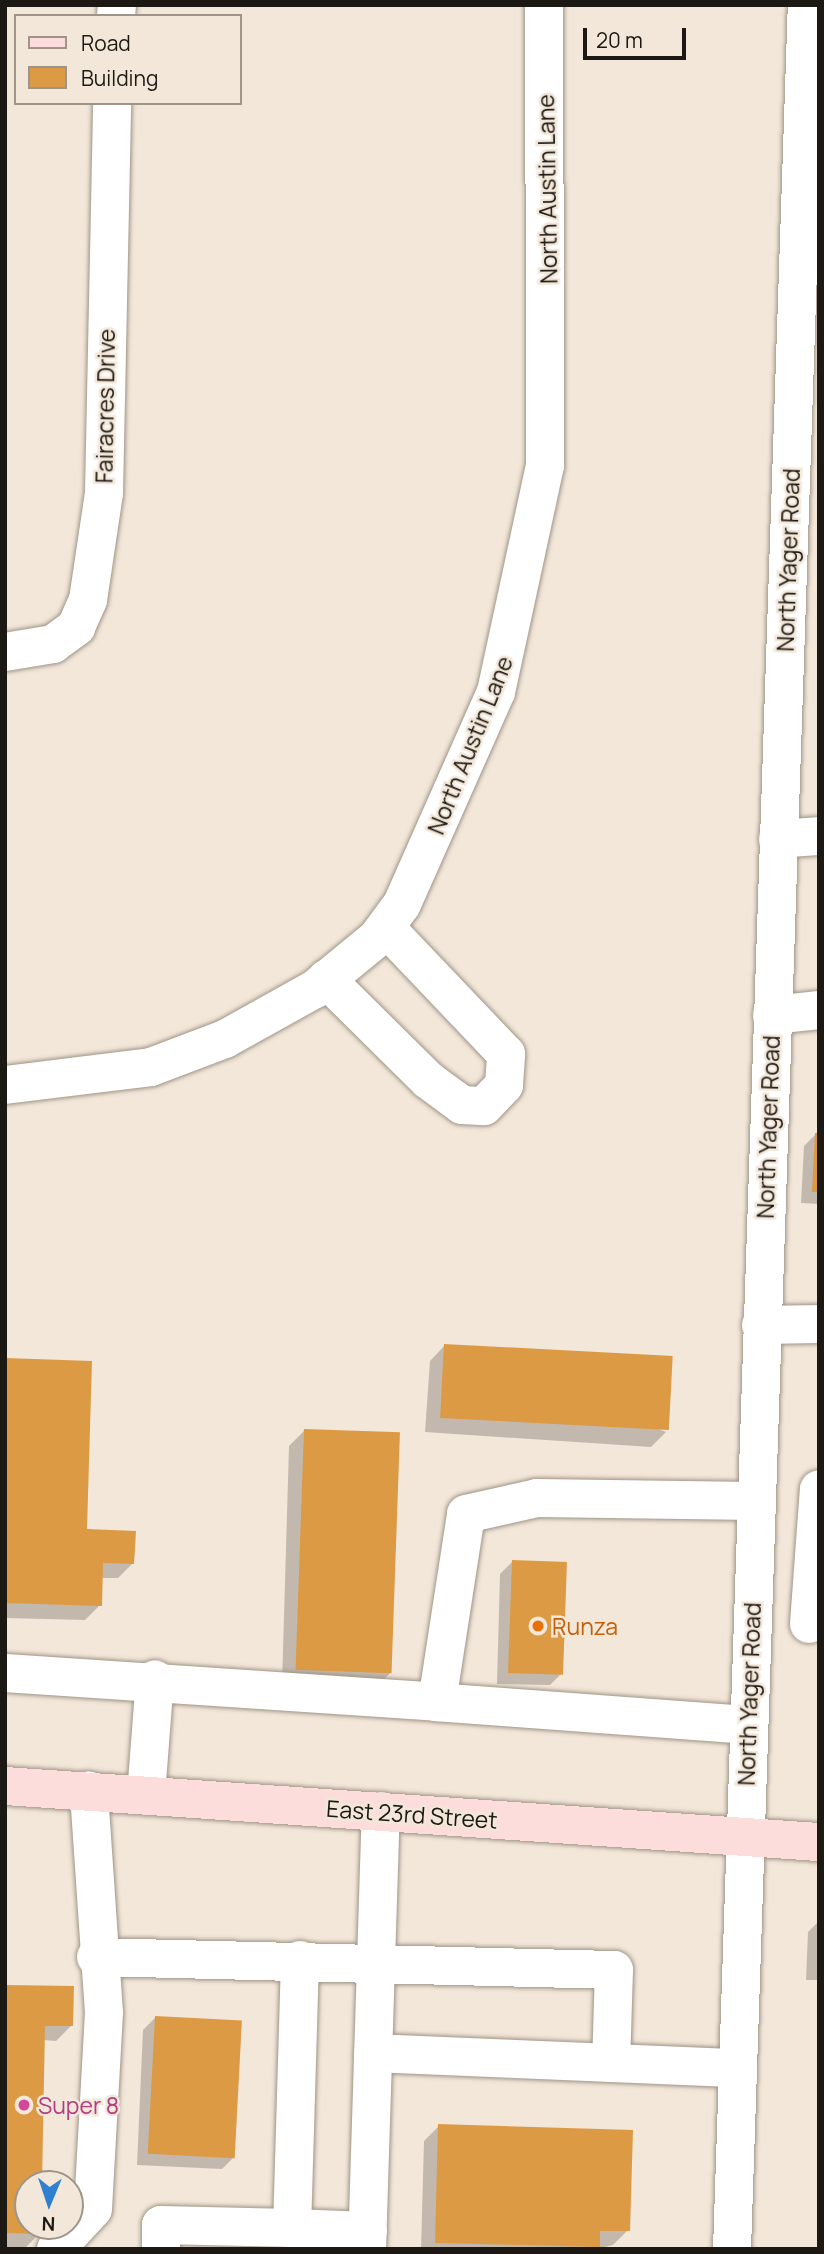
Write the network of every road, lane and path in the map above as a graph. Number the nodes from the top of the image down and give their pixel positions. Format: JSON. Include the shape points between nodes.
{"nodes":[{"id":1,"x":544,"y":5,"type":"edge"},
{"id":2,"x":807,"y":5,"type":"edge"},
{"id":3,"x":812,"y":58,"type":"edge"},
{"id":4,"x":112,"y":105,"type":"edge"},
{"id":5,"x":809,"y":222,"type":"edge"},
{"id":6,"x":807,"y":337,"type":"edge"},
{"id":7,"x":804,"y":542,"type":"edge"},
{"id":8,"x":802,"y":649,"type":"edge"},
{"id":9,"x":5,"y":652,"type":"edge"},
{"id":10,"x":819,"y":836,"type":"edge"},
{"id":11,"x":778,"y":839,"type":"junction"},
{"id":12,"x":385,"y":927,"type":"junction"},
{"id":13,"x":326,"y":979,"type":"junction"},
{"id":14,"x":819,"y":1010,"type":"edge"},
{"id":15,"x":772,"y":1014,"type":"junction"},
{"id":16,"x":5,"y":1085,"type":"edge"},
{"id":17,"x":819,"y":1324,"type":"edge"},
{"id":18,"x":761,"y":1325,"type":"junction"},
{"id":19,"x":819,"y":1489,"type":"edge"},
{"id":20,"x":755,"y":1501,"type":"junction"},
{"id":21,"x":751,"y":1623,"type":"junction"},
{"id":22,"x":814,"y":1624,"type":"edge"},
{"id":23,"x":5,"y":1673,"type":"edge"},
{"id":24,"x":155,"y":1679,"type":"junction"},
{"id":25,"x":437,"y":1702,"type":"junction"},
{"id":26,"x":748,"y":1725,"type":"junction"},
{"id":27,"x":5,"y":1786,"type":"edge"},
{"id":28,"x":89,"y":1791,"type":"junction"},
{"id":29,"x":146,"y":1795,"type":"junction"},
{"id":30,"x":381,"y":1811,"type":"junction"},
{"id":31,"x":744,"y":1837,"type":"junction"},
{"id":32,"x":819,"y":1842,"type":"edge"},
{"id":33,"x":96,"y":1957,"type":"junction"},
{"id":34,"x":300,"y":1960,"type":"junction"},
{"id":35,"x":377,"y":1961,"type":"junction"},
{"id":36,"x":373,"y":2053,"type":"junction"},
{"id":37,"x":611,"y":2063,"type":"junction"},
{"id":38,"x":737,"y":2068,"type":"junction"},
{"id":39,"x":292,"y":2228,"type":"junction"},
{"id":40,"x":368,"y":2240,"type":"edge"},
{"id":41,"x":56,"y":2249,"type":"edge"},
{"id":42,"x":161,"y":2249,"type":"edge"},
{"id":43,"x":732,"y":2249,"type":"edge"}],
"edges":[{"from":1,"to":12,"type":"street","name":"North Austin Lane","via":[[545,466],[496,691],[439,825]]},
{"from":2,"to":3,"type":"street","name":"North Yager Road"},
{"from":3,"to":5,"type":"street","name":"North Yager Road"},
{"from":4,"to":9,"type":"street","name":"Fairacres Drive","via":[[104,492],[88,600],[76,627],[53,644]]},
{"from":5,"to":6,"type":"street","name":"North Yager Road"},
{"from":6,"to":7,"type":"street","name":"North Yager Road"},
{"from":7,"to":8,"type":"street","name":"North Yager Road"},
{"from":8,"to":11,"type":"street","name":"North Yager Road"},
{"from":10,"to":11,"type":"street"},
{"from":11,"to":15,"type":"street","name":"North Yager Road"},
{"from":12,"to":13,"type":"street","name":"North Austin Lane"},
{"from":12,"to":13,"type":"street","via":[[506,1054],[504,1085],[484,1106],[462,1105],[428,1080]]},
{"from":13,"to":16,"type":"street","name":"North Austin Lane","via":[[225,1039],[151,1067]]},
{"from":14,"to":15,"type":"street"},
{"from":15,"to":18,"type":"street","name":"North Yager Road"},
{"from":17,"to":18,"type":"street"},
{"from":18,"to":20,"type":"street","name":"North Yager Road"},
{"from":19,"to":22,"type":"street"},
{"from":20,"to":21,"type":"street","name":"North Yager Road"},
{"from":20,"to":25,"type":"street","via":[[537,1498],[466,1514]]},
{"from":21,"to":22,"type":"street"},
{"from":21,"to":26,"type":"street","name":"North Yager Road"},
{"from":23,"to":24,"type":"street"},
{"from":24,"to":25,"type":"street"},
{"from":24,"to":29,"type":"street"},
{"from":25,"to":26,"type":"street"},
{"from":26,"to":31,"type":"street","name":"North Yager Road"},
{"from":27,"to":28,"type":"main road","name":"East 23rd Street"},
{"from":28,"to":29,"type":"main road","name":"East 23rd Street"},
{"from":28,"to":33,"type":"street"},
{"from":29,"to":30,"type":"main road","name":"East 23rd Street"},
{"from":30,"to":31,"type":"main road","name":"East 23rd Street"},
{"from":30,"to":35,"type":"street"},
{"from":31,"to":32,"type":"main road","name":"East 23rd Street"},
{"from":31,"to":38,"type":"street","name":"North Yager Road"},
{"from":33,"to":34,"type":"street"},
{"from":33,"to":41,"type":"street","via":[[104,2014],[93,2209]]},
{"from":34,"to":35,"type":"street"},
{"from":34,"to":39,"type":"street"},
{"from":35,"to":36,"type":"street"},
{"from":35,"to":37,"type":"street","via":[[614,1970]]},
{"from":36,"to":37,"type":"street"},
{"from":36,"to":40,"type":"street"},
{"from":37,"to":38,"type":"street"},
{"from":38,"to":43,"type":"street","name":"North Yager Road"},
{"from":39,"to":40,"type":"street"},
{"from":39,"to":42,"type":"street","via":[[161,2225]]}]}
